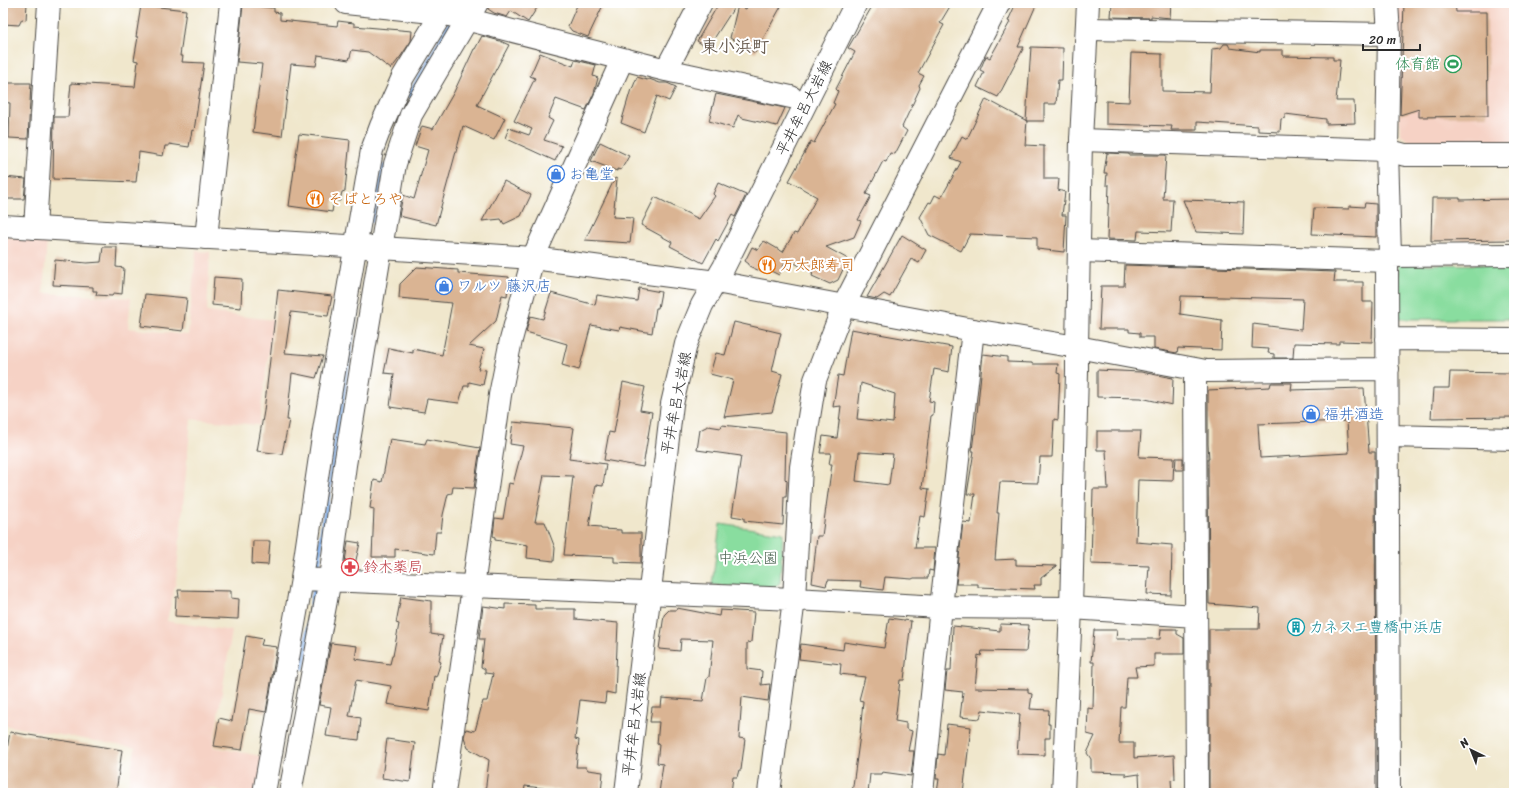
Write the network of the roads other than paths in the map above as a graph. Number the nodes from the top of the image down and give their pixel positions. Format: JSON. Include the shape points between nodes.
{"nodes":[{"id":1,"x":48,"y":3,"type":"edge"},
{"id":2,"x":231,"y":3,"type":"edge"},
{"id":3,"x":346,"y":3,"type":"edge"},
{"id":4,"x":701,"y":3,"type":"edge"},
{"id":5,"x":856,"y":3,"type":"edge"},
{"id":6,"x":999,"y":3,"type":"edge"},
{"id":7,"x":1088,"y":3,"type":"edge"},
{"id":8,"x":1387,"y":3,"type":"edge"},
{"id":9,"x":445,"y":8,"type":"edge"},
{"id":10,"x":472,"y":11,"type":"edge"},
{"id":11,"x":1088,"y":29,"type":"junction"},
{"id":12,"x":1388,"y":34,"type":"junction"},
{"id":13,"x":622,"y":60,"type":"junction"},
{"id":14,"x":666,"y":70,"type":"junction"},
{"id":15,"x":791,"y":97,"type":"dead end"},
{"id":16,"x":1081,"y":140,"type":"junction"},
{"id":17,"x":1387,"y":150,"type":"junction"},
{"id":18,"x":1514,"y":155,"type":"edge"},
{"id":19,"x":3,"y":226,"type":"edge"},
{"id":20,"x":35,"y":228,"type":"junction"},
{"id":21,"x":206,"y":238,"type":"junction"},
{"id":22,"x":354,"y":246,"type":"junction"},
{"id":23,"x":381,"y":248,"type":"junction"},
{"id":24,"x":1079,"y":251,"type":"junction"},
{"id":25,"x":1514,"y":255,"type":"edge"},
{"id":26,"x":533,"y":258,"type":"junction"},
{"id":27,"x":1389,"y":258,"type":"junction"},
{"id":28,"x":716,"y":282,"type":"junction"},
{"id":29,"x":844,"y":305,"type":"junction"},
{"id":30,"x":973,"y":330,"type":"junction"},
{"id":31,"x":1387,"y":339,"type":"junction"},
{"id":32,"x":1514,"y":340,"type":"edge"},
{"id":33,"x":1077,"y":347,"type":"junction"},
{"id":34,"x":1195,"y":369,"type":"junction"},
{"id":35,"x":1388,"y":369,"type":"junction"},
{"id":36,"x":1389,"y":436,"type":"junction"},
{"id":37,"x":1514,"y":439,"type":"edge"},
{"id":38,"x":302,"y":579,"type":"junction"},
{"id":39,"x":330,"y":579,"type":"junction"},
{"id":40,"x":474,"y":585,"type":"junction"},
{"id":41,"x":650,"y":593,"type":"junction"},
{"id":42,"x":794,"y":598,"type":"junction"},
{"id":43,"x":941,"y":607,"type":"junction"},
{"id":44,"x":1071,"y":608,"type":"junction"},
{"id":45,"x":1196,"y":616,"type":"junction"},
{"id":46,"x":264,"y":793,"type":"edge"},
{"id":47,"x":290,"y":793,"type":"edge"},
{"id":48,"x":444,"y":793,"type":"edge"},
{"id":49,"x":626,"y":793,"type":"edge"},
{"id":50,"x":768,"y":793,"type":"edge"},
{"id":51,"x":922,"y":793,"type":"edge"},
{"id":52,"x":1063,"y":793,"type":"edge"},
{"id":53,"x":1197,"y":793,"type":"edge"},
{"id":54,"x":1389,"y":793,"type":"edge"}],
"edges":[{"from":1,"to":20,"type":"street"},
{"from":2,"to":21,"type":"street"},
{"from":3,"to":9,"type":"street"},
{"from":4,"to":14,"type":"street"},
{"from":5,"to":28,"type":"street","name":"平井牟呂大岩線"},
{"from":6,"to":29,"type":"street"},
{"from":7,"to":11,"type":"street"},
{"from":8,"to":12,"type":"street"},
{"from":9,"to":10,"type":"street"},
{"from":9,"to":22,"type":"street","via":[[403,77],[381,126],[372,150]]},
{"from":10,"to":13,"type":"street"},
{"from":10,"to":23,"type":"street","via":[[411,115],[395,164]]},
{"from":11,"to":12,"type":"street"},
{"from":11,"to":16,"type":"street"},
{"from":12,"to":17,"type":"street"},
{"from":13,"to":14,"type":"street"},
{"from":13,"to":26,"type":"street"},
{"from":14,"to":15,"type":"street"},
{"from":16,"to":17,"type":"street"},
{"from":16,"to":24,"type":"street"},
{"from":17,"to":18,"type":"street","via":[[1405,155]]},
{"from":17,"to":27,"type":"street"},
{"from":19,"to":20,"type":"street"},
{"from":20,"to":21,"type":"street"},
{"from":21,"to":22,"type":"street"},
{"from":22,"to":23,"type":"street"},
{"from":22,"to":38,"type":"street"},
{"from":23,"to":26,"type":"street"},
{"from":23,"to":39,"type":"street","via":[[345,465]]},
{"from":24,"to":27,"type":"street"},
{"from":24,"to":33,"type":"street"},
{"from":25,"to":27,"type":"street"},
{"from":26,"to":28,"type":"street"},
{"from":26,"to":40,"type":"street","via":[[510,340],[500,395]]},
{"from":27,"to":31,"type":"street"},
{"from":28,"to":29,"type":"street"},
{"from":28,"to":41,"type":"street","name":"平井牟呂大岩線","via":[[702,305],[686,344],[672,404]]},
{"from":29,"to":30,"type":"street"},
{"from":29,"to":42,"type":"street","via":[[816,380],[801,467]]},
{"from":30,"to":33,"type":"street"},
{"from":30,"to":43,"type":"street"},
{"from":31,"to":32,"type":"street"},
{"from":31,"to":35,"type":"street"},
{"from":33,"to":34,"type":"street"},
{"from":33,"to":44,"type":"street"},
{"from":34,"to":35,"type":"street"},
{"from":34,"to":45,"type":"street"},
{"from":35,"to":36,"type":"street"},
{"from":36,"to":37,"type":"street"},
{"from":36,"to":54,"type":"street"},
{"from":38,"to":39,"type":"street"},
{"from":38,"to":46,"type":"street"},
{"from":39,"to":40,"type":"street"},
{"from":39,"to":47,"type":"street"},
{"from":40,"to":41,"type":"street"},
{"from":40,"to":48,"type":"street"},
{"from":41,"to":42,"type":"street"},
{"from":41,"to":49,"type":"street","name":"平井牟呂大岩線"},
{"from":42,"to":43,"type":"street"},
{"from":42,"to":50,"type":"street"},
{"from":43,"to":44,"type":"street"},
{"from":43,"to":51,"type":"street"},
{"from":44,"to":45,"type":"street"},
{"from":44,"to":52,"type":"street"},
{"from":45,"to":53,"type":"street"}]}
